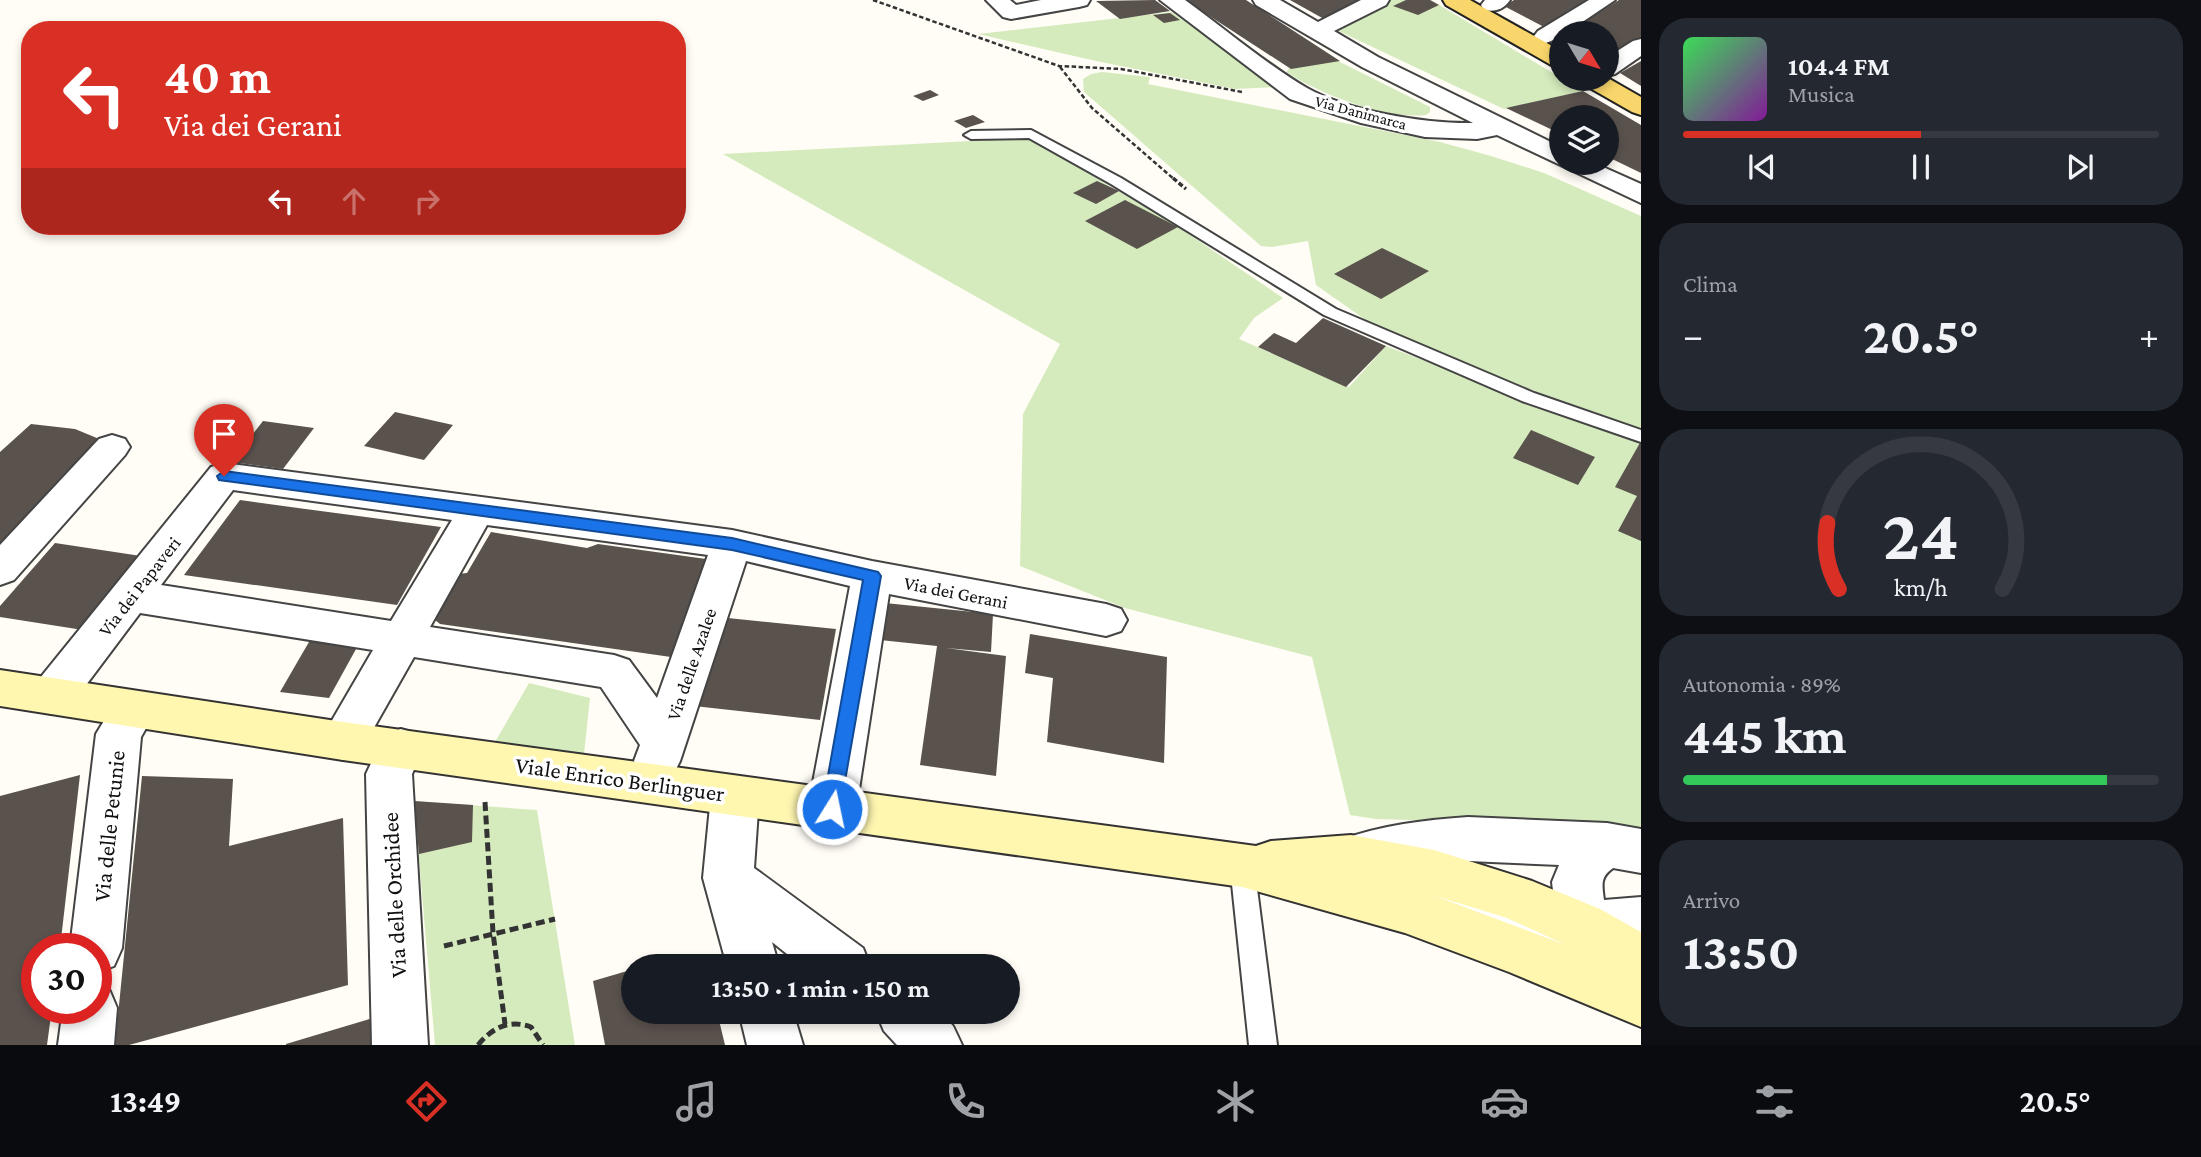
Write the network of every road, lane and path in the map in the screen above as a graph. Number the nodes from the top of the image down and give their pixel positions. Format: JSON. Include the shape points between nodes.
{"nodes":[{"id":1,"x":873,"y":0,"type":"edge"},
{"id":2,"x":1079,"y":0,"type":"edge"},
{"id":3,"x":1171,"y":0,"type":"edge"},
{"id":4,"x":1267,"y":0,"type":"edge"},
{"id":5,"x":1378,"y":0,"type":"edge"},
{"id":6,"x":1454,"y":0,"type":"edge"},
{"id":7,"x":1604,"y":0,"type":"edge"},
{"id":8,"x":1492,"y":2,"type":"edge"},
{"id":9,"x":1004,"y":6,"type":"edge"},
{"id":10,"x":1578,"y":21,"type":"edge"},
{"id":11,"x":1317,"y":31,"type":"junction"},
{"id":12,"x":1549,"y":37,"type":"edge"},
{"id":13,"x":1641,"y":46,"type":"edge"},
{"id":14,"x":1549,"y":54,"type":"edge"},
{"id":15,"x":1619,"y":61,"type":"edge"},
{"id":16,"x":1059,"y":66,"type":"junction"},
{"id":17,"x":1619,"y":78,"type":"edge"},
{"id":18,"x":1613,"y":91,"type":"edge"},
{"id":19,"x":1641,"y":91,"type":"edge"},
{"id":20,"x":1299,"y":94,"type":"junction"},
{"id":21,"x":1641,"y":107,"type":"edge"},
{"id":22,"x":1497,"y":127,"type":"junction"},
{"id":23,"x":971,"y":135,"type":"dead end"},
{"id":24,"x":1549,"y":151,"type":"edge"},
{"id":25,"x":1598,"y":175,"type":"edge"},
{"id":26,"x":1193,"y":194,"type":"dead end"},
{"id":27,"x":1641,"y":195,"type":"edge"},
{"id":28,"x":1641,"y":436,"type":"edge"},
{"id":29,"x":112,"y":447,"type":"dead end"},
{"id":30,"x":224,"y":476,"type":"joint"},
{"id":31,"x":476,"y":511,"type":"junction"},
{"id":32,"x":732,"y":544,"type":"junction"},
{"id":33,"x":0,"y":570,"type":"edge"},
{"id":34,"x":872,"y":576,"type":"junction"},
{"id":35,"x":131,"y":596,"type":"junction"},
{"id":36,"x":1106,"y":620,"type":"dead end"},
{"id":37,"x":401,"y":640,"type":"junction"},
{"id":38,"x":0,"y":688,"type":"edge"},
{"id":39,"x":52,"y":696,"type":"junction"},
{"id":40,"x":135,"y":709,"type":"junction"},
{"id":41,"x":343,"y":741,"type":"junction"},
{"id":42,"x":401,"y":748,"type":"junction"},
{"id":43,"x":657,"y":763,"type":"junction"},
{"id":44,"x":735,"y":796,"type":"junction"},
{"id":45,"x":484,"y":806,"type":"dead end"},
{"id":46,"x":832,"y":809,"type":"junction"},
{"id":47,"x":1624,"y":848,"type":"edge"},
{"id":48,"x":1350,"y":858,"type":"junction"},
{"id":49,"x":1242,"y":864,"type":"junction"},
{"id":50,"x":728,"y":878,"type":"junction"},
{"id":51,"x":1405,"y":909,"type":"junction"},
{"id":52,"x":555,"y":919,"type":"dead end"},
{"id":53,"x":1641,"y":921,"type":"edge"},
{"id":54,"x":1583,"y":926,"type":"junction"},
{"id":55,"x":98,"y":933,"type":"edge"},
{"id":56,"x":493,"y":933,"type":"junction"},
{"id":57,"x":440,"y":947,"type":"dead end"},
{"id":58,"x":750,"y":954,"type":"edge"},
{"id":59,"x":828,"y":954,"type":"edge"},
{"id":60,"x":1641,"y":960,"type":"edge"},
{"id":61,"x":1641,"y":1000,"type":"edge"},
{"id":62,"x":88,"y":1024,"type":"edge"},
{"id":63,"x":505,"y":1024,"type":"junction"},
{"id":64,"x":769,"y":1024,"type":"edge"},
{"id":65,"x":914,"y":1024,"type":"edge"},
{"id":66,"x":86,"y":1045,"type":"edge"},
{"id":67,"x":401,"y":1045,"type":"edge"},
{"id":68,"x":478,"y":1045,"type":"edge"},
{"id":69,"x":543,"y":1045,"type":"edge"},
{"id":70,"x":775,"y":1045,"type":"edge"},
{"id":71,"x":934,"y":1045,"type":"edge"},
{"id":72,"x":1263,"y":1045,"type":"edge"}],
"edges":[{"from":1,"to":16,"type":"path"},
{"from":2,"to":9,"type":"street"},
{"from":3,"to":20,"type":"street","name":"Via Danimarca"},
{"from":4,"to":11,"type":"street"},
{"from":5,"to":11,"type":"street"},
{"from":6,"to":14,"type":"main road"},
{"from":7,"to":10,"type":"street"},
{"from":8,"to":12,"type":"main road"},
{"from":11,"to":22,"type":"street"},
{"from":13,"to":15,"type":"street"},
{"from":16,"to":20,"type":"path","via":[[1121,69],[1239,91]]},
{"from":16,"to":26,"type":"path","via":[[1093,108]]},
{"from":17,"to":19,"type":"main road"},
{"from":18,"to":21,"type":"main road"},
{"from":20,"to":22,"type":"street","name":"Via Danimarca","via":[[1413,126],[1478,133]]},
{"from":22,"to":24,"type":"street"},
{"from":23,"to":28,"type":"lane","via":[[1031,134],[1330,312],[1528,397]]},
{"from":25,"to":27,"type":"street"},
{"from":29,"to":33,"type":"street"},
{"from":30,"to":31,"type":"street","name":"Via dei Gerani"},
{"from":30,"to":35,"type":"street","name":"Via dei Papaveri"},
{"from":31,"to":32,"type":"street","name":"Via dei Gerani"},
{"from":31,"to":37,"type":"street"},
{"from":32,"to":34,"type":"street","name":"Via dei Gerani"},
{"from":32,"to":43,"type":"street","name":"Via delle Azalee"},
{"from":34,"to":36,"type":"street","name":"Via dei Gerani"},
{"from":34,"to":46,"type":"street"},
{"from":35,"to":37,"type":"street"},
{"from":35,"to":39,"type":"street","name":"Via dei Papaveri"},
{"from":37,"to":41,"type":"street"},
{"from":37,"to":43,"type":"street","via":[[614,672]]},
{"from":38,"to":39,"type":"main road","name":"Viale Enrico Berlinguer"},
{"from":39,"to":40,"type":"main road","name":"Viale Enrico Berlinguer"},
{"from":40,"to":41,"type":"main road","name":"Viale Enrico Berlinguer"},
{"from":40,"to":55,"type":"street","name":"Via delle Petunie","via":[[120,734]]},
{"from":41,"to":42,"type":"main road","name":"Viale Enrico Berlinguer"},
{"from":42,"to":43,"type":"main road","name":"Viale Enrico Berlinguer"},
{"from":42,"to":67,"type":"street","name":"Via delle Orchidee","via":[[388,774]]},
{"from":43,"to":44,"type":"main road","name":"Viale Enrico Berlinguer"},
{"from":44,"to":46,"type":"main road","name":"Viale Enrico Berlinguer"},
{"from":44,"to":50,"type":"street"},
{"from":45,"to":56,"type":"path"},
{"from":46,"to":49,"type":"main road","name":"Viale Enrico Berlinguer"},
{"from":47,"to":48,"type":"street","via":[[1468,839],[1426,842]]},
{"from":47,"to":54,"type":"street","via":[[1586,859],[1577,882]]},
{"from":48,"to":49,"type":"main road"},
{"from":48,"to":54,"type":"main road","via":[[1434,873],[1514,897]]},
{"from":49,"to":51,"type":"main road"},
{"from":49,"to":72,"type":"lane"},
{"from":50,"to":58,"type":"street"},
{"from":50,"to":59,"type":"street"},
{"from":51,"to":54,"type":"street"},
{"from":51,"to":61,"type":"main road"},
{"from":52,"to":56,"type":"path"},
{"from":53,"to":54,"type":"street"},
{"from":54,"to":60,"type":"main road"},
{"from":54,"to":61,"type":"street"},
{"from":56,"to":57,"type":"path"},
{"from":56,"to":63,"type":"path"},
{"from":62,"to":66,"type":"street"},
{"from":63,"to":68,"type":"path"},
{"from":63,"to":69,"type":"path","via":[[527,1025]]},
{"from":64,"to":70,"type":"street"},
{"from":65,"to":71,"type":"street"}]}
